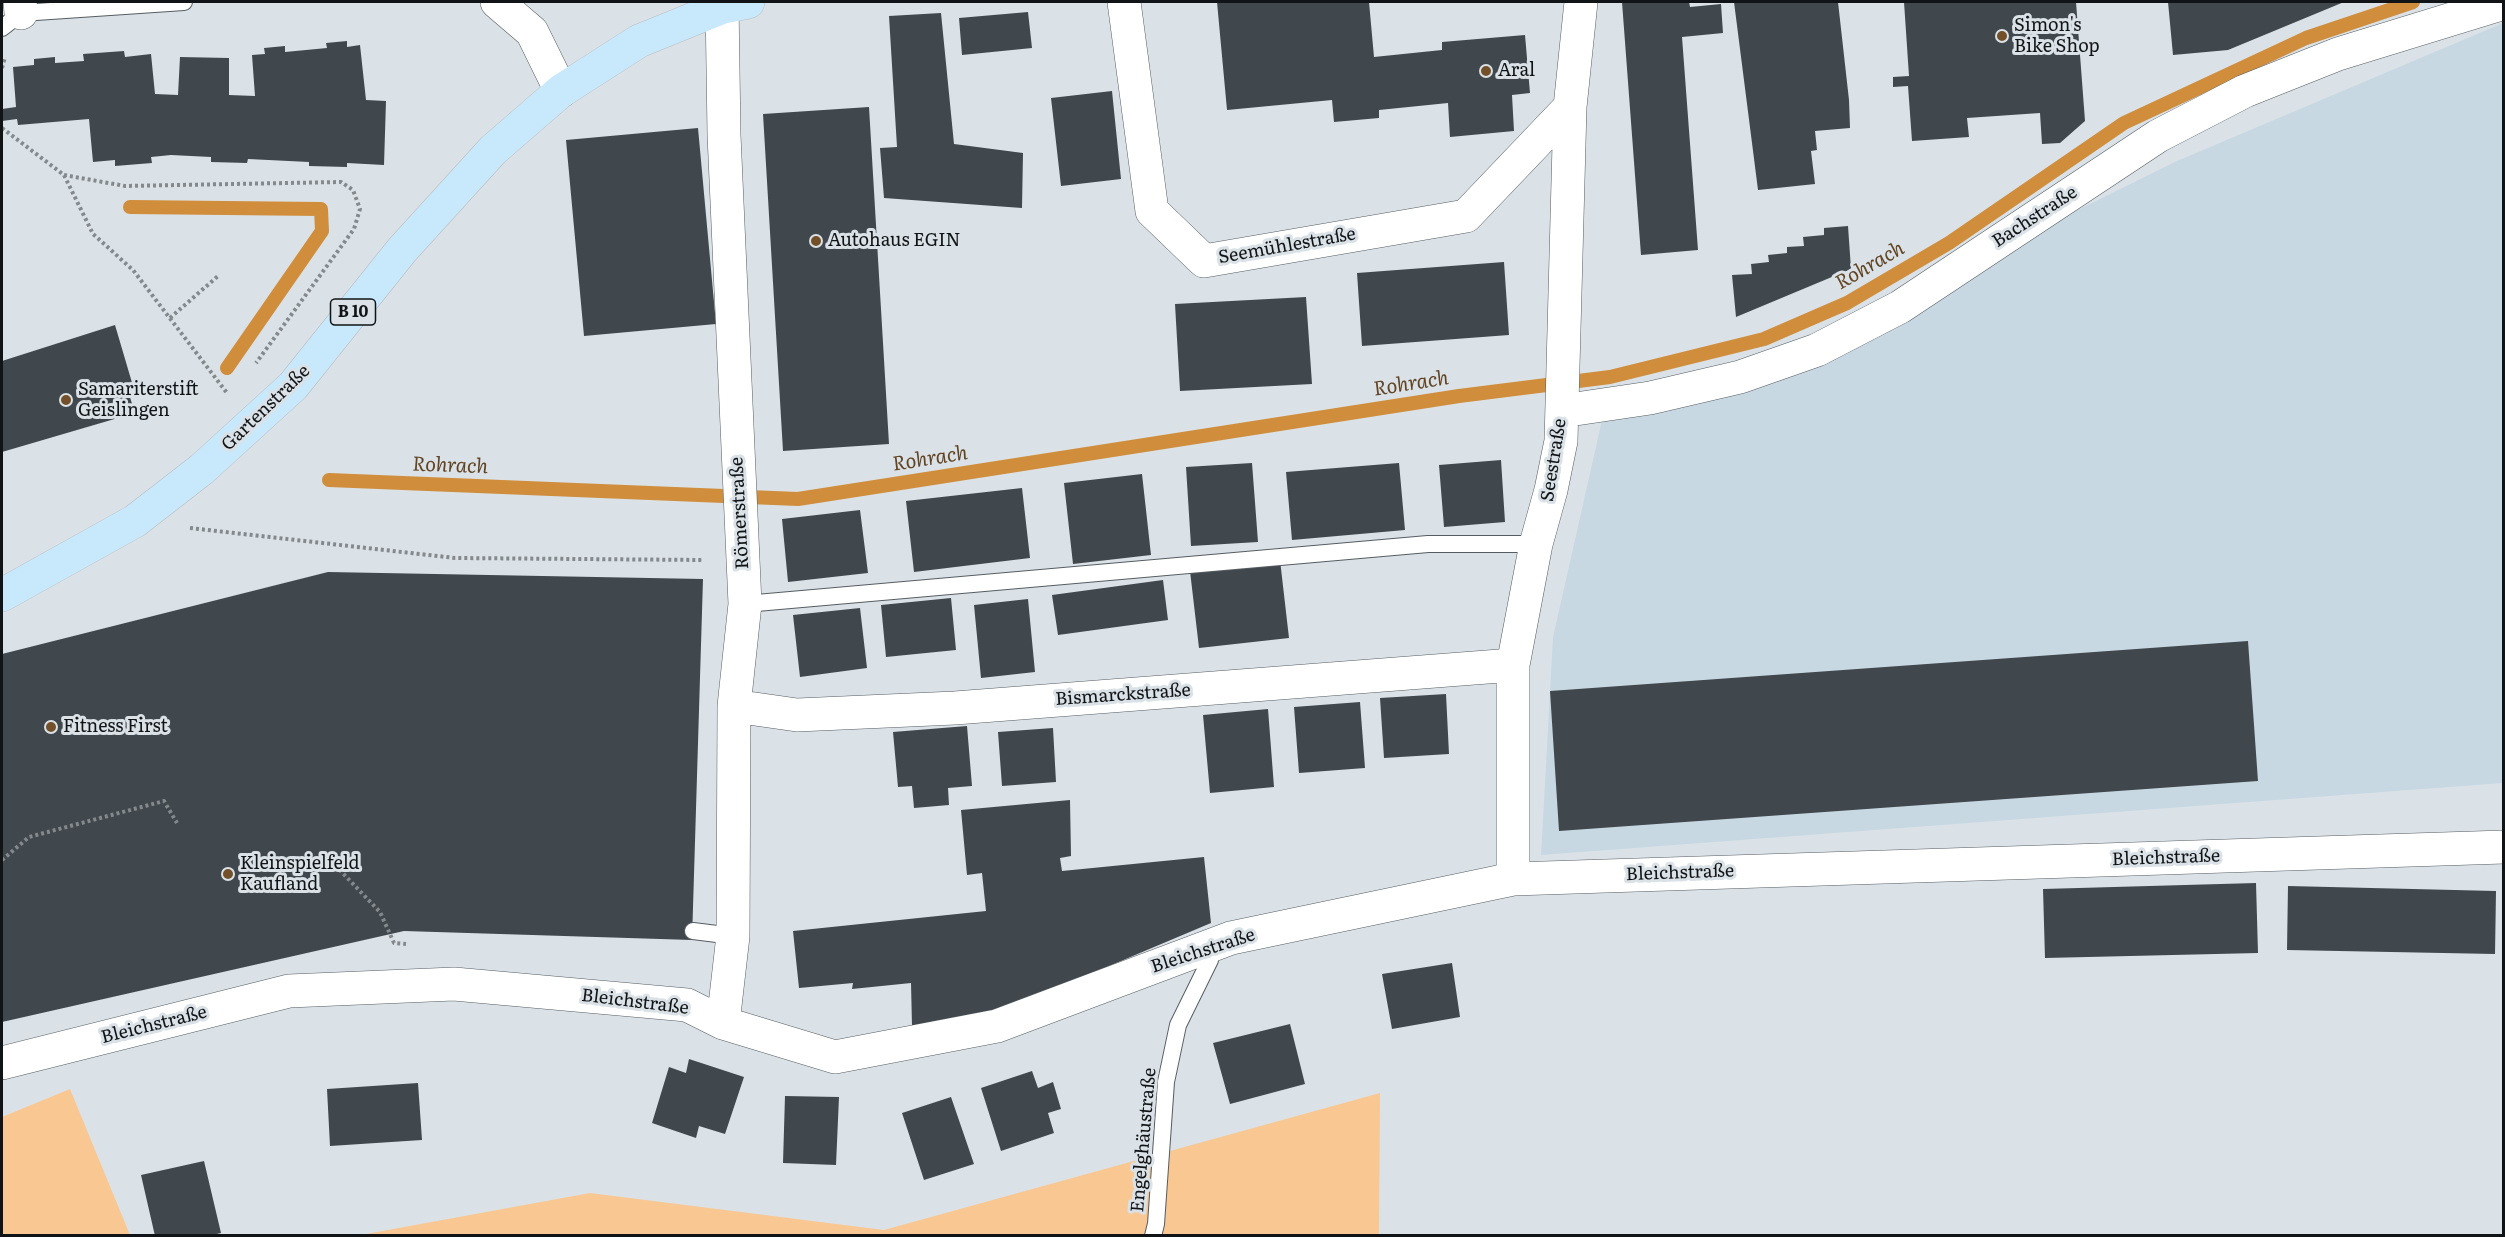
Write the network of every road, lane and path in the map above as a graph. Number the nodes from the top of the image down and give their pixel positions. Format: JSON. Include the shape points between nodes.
{"nodes":[{"id":1,"x":184,"y":2,"type":"edge"},
{"id":2,"x":497,"y":2,"type":"edge"},
{"id":3,"x":1124,"y":2,"type":"edge"},
{"id":4,"x":1581,"y":2,"type":"edge"},
{"id":5,"x":731,"y":3,"type":"edge"},
{"id":6,"x":2504,"y":3,"type":"edge"},
{"id":7,"x":14,"y":14,"type":"edge"},
{"id":8,"x":561,"y":91,"type":"junction"},
{"id":9,"x":1570,"y":107,"type":"junction"},
{"id":10,"x":2,"y":128,"type":"edge"},
{"id":11,"x":64,"y":175,"type":"junction"},
{"id":12,"x":218,"y":276,"type":"dead end"},
{"id":13,"x":170,"y":318,"type":"junction"},
{"id":14,"x":251,"y":370,"type":"dead end"},
{"id":15,"x":231,"y":398,"type":"dead end"},
{"id":16,"x":1562,"y":405,"type":"junction"},
{"id":17,"x":135,"y":521,"type":"junction"},
{"id":18,"x":1536,"y":544,"type":"junction"},
{"id":19,"x":742,"y":547,"type":"junction"},
{"id":20,"x":2,"y":595,"type":"edge"},
{"id":21,"x":745,"y":604,"type":"junction"},
{"id":22,"x":1512,"y":665,"type":"junction"},
{"id":23,"x":734,"y":706,"type":"junction"},
{"id":24,"x":177,"y":824,"type":"dead end"},
{"id":25,"x":2504,"y":847,"type":"edge"},
{"id":26,"x":2,"y":860,"type":"edge"},
{"id":27,"x":331,"y":861,"type":"dead end"},
{"id":28,"x":1513,"y":879,"type":"junction"},
{"id":29,"x":693,"y":931,"type":"dead end"},
{"id":30,"x":733,"y":936,"type":"junction"},
{"id":31,"x":394,"y":943,"type":"dead end"},
{"id":32,"x":1208,"y":947,"type":"junction"},
{"id":33,"x":723,"y":1023,"type":"junction"},
{"id":34,"x":2,"y":1063,"type":"edge"},
{"id":35,"x":1153,"y":1236,"type":"edge"}],
"edges":[{"from":1,"to":7,"type":"lane"},
{"from":2,"to":8,"type":"street","via":[[532,32]]},
{"from":3,"to":9,"type":"street","name":"Seemühlestraße","via":[[1152,211],[1203,261],[1466,216]]},
{"from":4,"to":9,"type":"street","name":"Seestraße"},
{"from":5,"to":8,"type":"main road","number":"B 10","via":[[639,41]]},
{"from":5,"to":19,"type":"street","name":"Römerstraße","via":[[724,135]]},
{"from":6,"to":16,"type":"street","name":"Bachstraße","via":[[2338,54],[2245,91],[2158,136],[1900,307],[1817,350],[1740,377],[1650,398]]},
{"from":8,"to":17,"type":"main road","name":"Gartenstraße","number":"B 10","via":[[493,150],[402,250],[293,386],[202,469]]},
{"from":9,"to":16,"type":"street","name":"Seestraße"},
{"from":10,"to":11,"type":"path"},
{"from":11,"to":13,"type":"path","via":[[93,234],[133,270]]},
{"from":11,"to":14,"type":"path","via":[[124,186],[341,182],[353,190],[360,208],[354,229]]},
{"from":12,"to":13,"type":"path"},
{"from":13,"to":15,"type":"path"},
{"from":16,"to":18,"type":"street","name":"Seestraße","via":[[1553,480]]},
{"from":17,"to":19,"type":"path","via":[[455,558]]},
{"from":17,"to":20,"type":"main road","name":"Gartenstraße","number":"B 10"},
{"from":18,"to":21,"type":"lane","via":[[1428,544]]},
{"from":18,"to":22,"type":"street","name":"Seestraße"},
{"from":19,"to":21,"type":"street","name":"Römerstraße"},
{"from":21,"to":23,"type":"street","name":"Römerstraße"},
{"from":22,"to":23,"type":"street","name":"Bismarckstraße","via":[[956,708],[797,716]]},
{"from":22,"to":28,"type":"street","name":"Seestraße"},
{"from":23,"to":30,"type":"street","name":"Römerstraße"},
{"from":24,"to":26,"type":"path","via":[[164,801],[29,837]]},
{"from":25,"to":28,"type":"street","name":"Bleichstraße"},
{"from":27,"to":31,"type":"path","via":[[380,912]]},
{"from":28,"to":32,"type":"street","name":"Bleichstraße","via":[[1231,938]]},
{"from":29,"to":30,"type":"lane"},
{"from":30,"to":33,"type":"street","name":"Römerstraße"},
{"from":32,"to":33,"type":"street","name":"Bleichstraße","via":[[997,1026],[834,1057]]},
{"from":32,"to":35,"type":"lane","name":"Engelghäustraße","via":[[1210,960],[1178,1025],[1166,1082]]},
{"from":33,"to":34,"type":"street","name":"Bleichstraße","via":[[687,1005],[454,984],[289,991]]}]}
